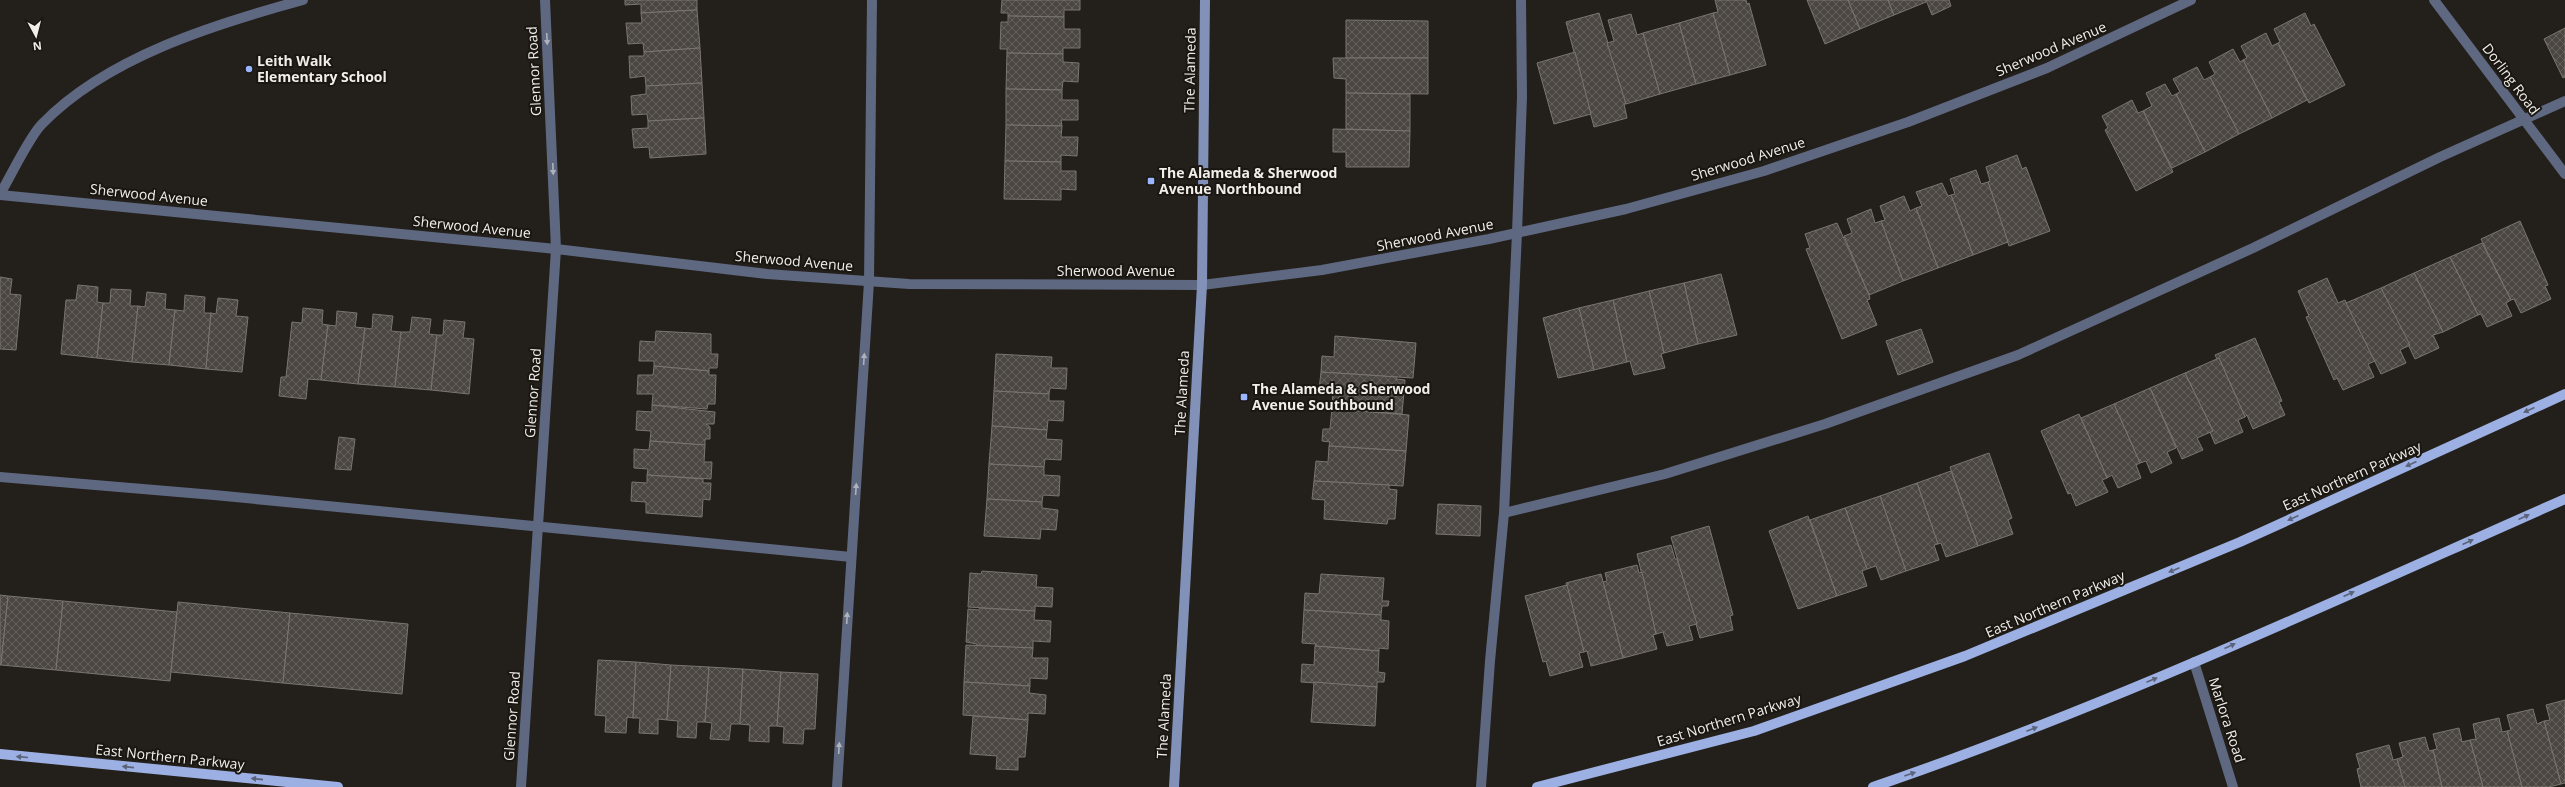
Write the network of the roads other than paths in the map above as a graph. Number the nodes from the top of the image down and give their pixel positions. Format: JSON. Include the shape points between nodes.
{"nodes":[{"id":1,"x":302,"y":0,"type":"edge"},
{"id":2,"x":545,"y":0,"type":"edge"},
{"id":3,"x":872,"y":0,"type":"edge"},
{"id":4,"x":1205,"y":0,"type":"edge"},
{"id":5,"x":1521,"y":0,"type":"edge"},
{"id":6,"x":2192,"y":0,"type":"edge"},
{"id":7,"x":2434,"y":0,"type":"edge"},
{"id":8,"x":2565,"y":101,"type":"edge"},
{"id":9,"x":2525,"y":121,"type":"junction"},
{"id":10,"x":2565,"y":174,"type":"edge"},
{"id":11,"x":0,"y":194,"type":"edge"},
{"id":12,"x":1518,"y":233,"type":"junction"},
{"id":13,"x":556,"y":249,"type":"junction"},
{"id":14,"x":869,"y":282,"type":"junction"},
{"id":15,"x":1202,"y":284,"type":"junction"},
{"id":16,"x":2565,"y":394,"type":"edge"},
{"id":17,"x":0,"y":477,"type":"edge"},
{"id":18,"x":2565,"y":499,"type":"edge"},
{"id":19,"x":1504,"y":513,"type":"junction"},
{"id":20,"x":538,"y":527,"type":"junction"},
{"id":21,"x":851,"y":557,"type":"junction"},
{"id":22,"x":2194,"y":662,"type":"junction"},
{"id":23,"x":0,"y":754,"type":"edge"},
{"id":24,"x":338,"y":787,"type":"edge"},
{"id":25,"x":521,"y":787,"type":"edge"},
{"id":26,"x":837,"y":787,"type":"edge"},
{"id":27,"x":1174,"y":787,"type":"edge"},
{"id":28,"x":1481,"y":787,"type":"edge"},
{"id":29,"x":1537,"y":787,"type":"edge"},
{"id":30,"x":1873,"y":787,"type":"edge"},
{"id":31,"x":2233,"y":787,"type":"edge"}],
"edges":[{"from":1,"to":11,"type":"street","via":[[262,11],[181,40],[107,73],[73,96],[41,125]]},
{"from":2,"to":13,"type":"street","name":"Glennor Road","one_way":true},
{"from":3,"to":14,"type":"street"},
{"from":4,"to":15,"type":"main road","name":"The Alameda"},
{"from":5,"to":12,"type":"street","via":[[1522,97]]},
{"from":6,"to":12,"type":"street","name":"Sherwood Avenue","via":[[2047,68],[1901,125],[1764,171],[1626,209]]},
{"from":7,"to":9,"type":"street","name":"Dorling Road"},
{"from":8,"to":9,"type":"street"},
{"from":9,"to":10,"type":"street","name":"Dorling Road"},
{"from":9,"to":19,"type":"street","via":[[2440,157],[2253,248],[2018,355],[1825,424],[1672,471]]},
{"from":11,"to":13,"type":"street","name":"Sherwood Avenue"},
{"from":12,"to":15,"type":"street","name":"Sherwood Avenue","via":[[1322,270]]},
{"from":12,"to":19,"type":"street"},
{"from":13,"to":14,"type":"street","name":"Sherwood Avenue","via":[[624,259]]},
{"from":13,"to":20,"type":"street","name":"Glennor Road"},
{"from":14,"to":15,"type":"street","name":"Sherwood Avenue"},
{"from":21,"to":14,"type":"street","one_way":true},
{"from":15,"to":27,"type":"main road","name":"The Alameda"},
{"from":16,"to":29,"type":"main road","name":"East Northern Parkway","one_way":true,"via":[[2240,542],[1965,656],[1754,731]]},
{"from":17,"to":20,"type":"street"},
{"from":22,"to":18,"type":"main road","one_way":true},
{"from":19,"to":28,"type":"street"},
{"from":20,"to":21,"type":"street"},
{"from":20,"to":25,"type":"street","name":"Glennor Road"},
{"from":26,"to":21,"type":"street","one_way":true},
{"from":30,"to":22,"type":"main road","one_way":true,"via":[[1968,755]]},
{"from":22,"to":31,"type":"street","name":"Marlora Road"},
{"from":24,"to":23,"type":"main road","name":"East Northern Parkway","one_way":true}]}
